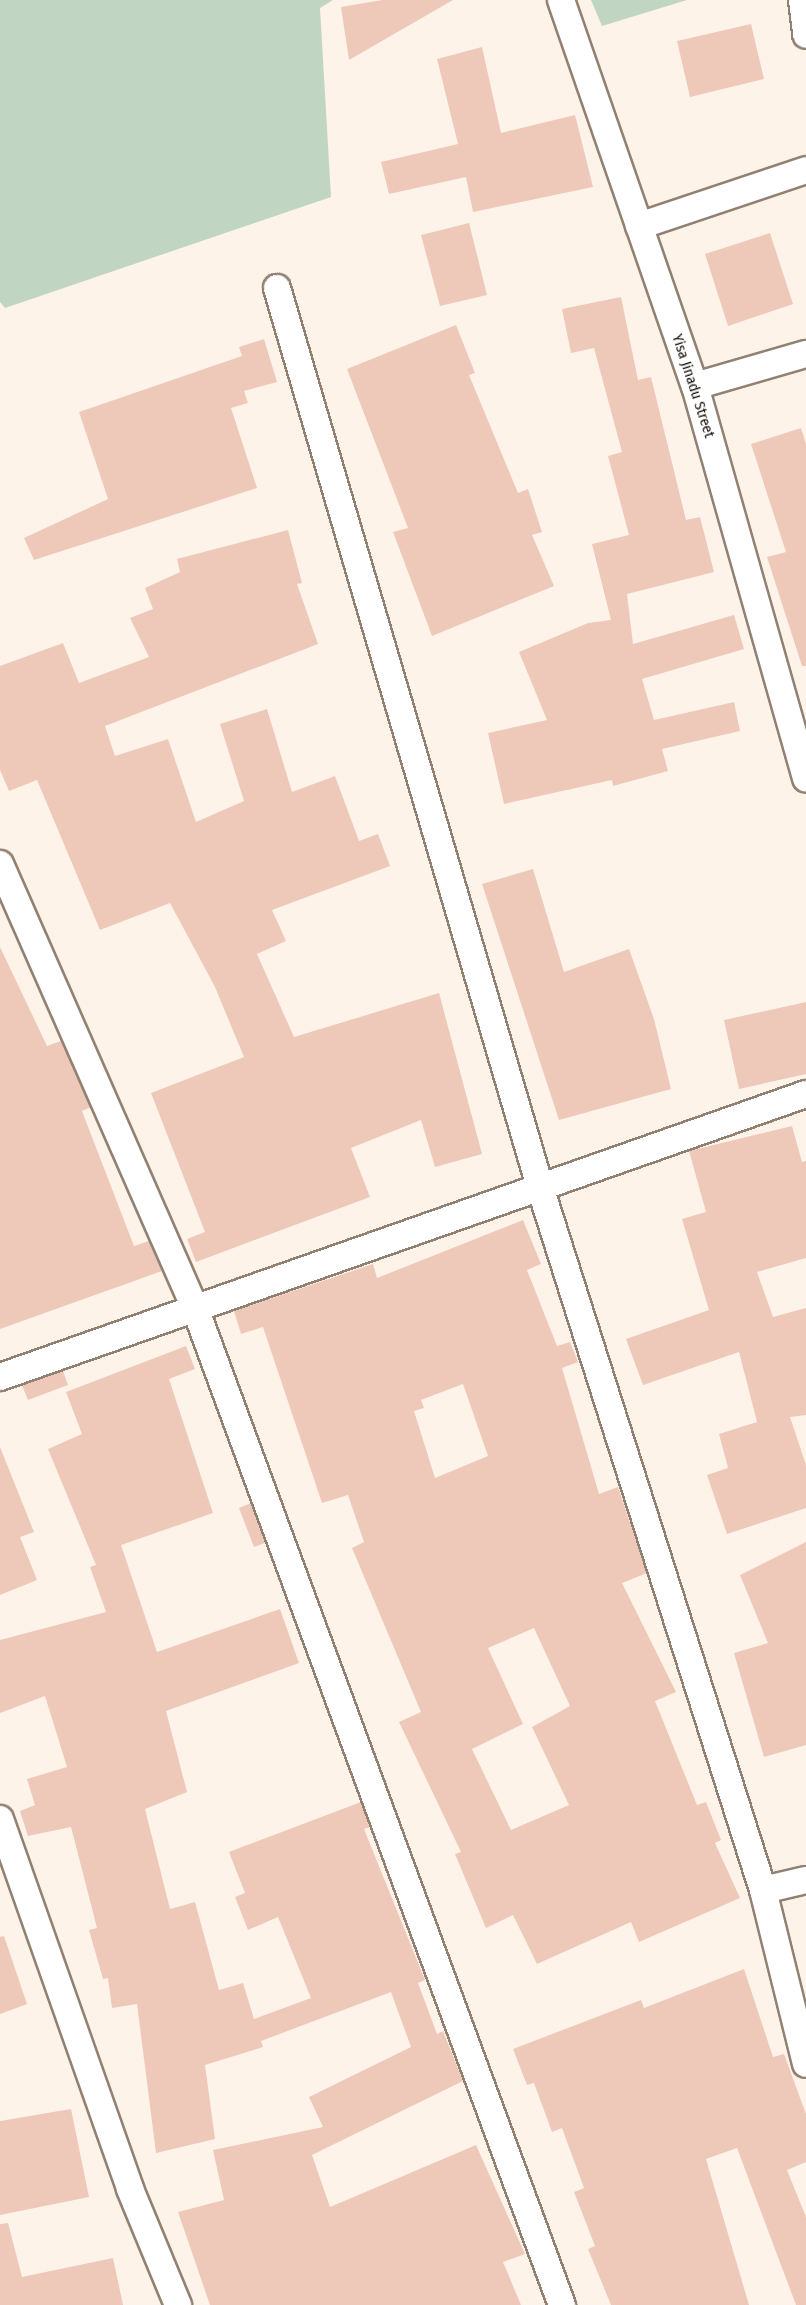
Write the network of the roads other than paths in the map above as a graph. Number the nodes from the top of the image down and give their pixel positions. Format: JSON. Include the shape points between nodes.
{"nodes":[{"id":1,"x":561,"y":0,"type":"edge"},
{"id":2,"x":802,"y":0,"type":"edge"},
{"id":3,"x":806,"y":35,"type":"edge"},
{"id":4,"x":806,"y":170,"type":"edge"},
{"id":5,"x":639,"y":226,"type":"junction"},
{"id":6,"x":277,"y":288,"type":"dead end"},
{"id":7,"x":806,"y":354,"type":"edge"},
{"id":8,"x":695,"y":386,"type":"junction"},
{"id":9,"x":806,"y":779,"type":"edge"},
{"id":10,"x":0,"y":864,"type":"edge"},
{"id":11,"x":806,"y":1094,"type":"edge"},
{"id":12,"x":540,"y":1187,"type":"junction"},
{"id":13,"x":194,"y":1305,"type":"junction"},
{"id":14,"x":0,"y":1377,"type":"edge"},
{"id":15,"x":0,"y":1819,"type":"edge"},
{"id":16,"x":806,"y":1880,"type":"edge"},
{"id":17,"x":763,"y":1890,"type":"junction"},
{"id":18,"x":806,"y":2064,"type":"edge"},
{"id":19,"x":178,"y":2305,"type":"edge"},
{"id":20,"x":562,"y":2305,"type":"edge"}],
"edges":[{"from":1,"to":5,"type":"street","name":"Yisa Jinadu Street"},
{"from":2,"to":3,"type":"street"},
{"from":4,"to":5,"type":"street"},
{"from":5,"to":8,"type":"street","name":"Yisa Jinadu Street"},
{"from":6,"to":12,"type":"street"},
{"from":7,"to":8,"type":"street"},
{"from":8,"to":9,"type":"street","name":"Yisa Jinadu Street"},
{"from":10,"to":13,"type":"street"},
{"from":11,"to":12,"type":"street"},
{"from":12,"to":13,"type":"street"},
{"from":12,"to":17,"type":"street"},
{"from":13,"to":14,"type":"street"},
{"from":13,"to":20,"type":"street"},
{"from":15,"to":19,"type":"street","via":[[130,2189]]},
{"from":16,"to":17,"type":"street"},
{"from":17,"to":18,"type":"street"}]}
